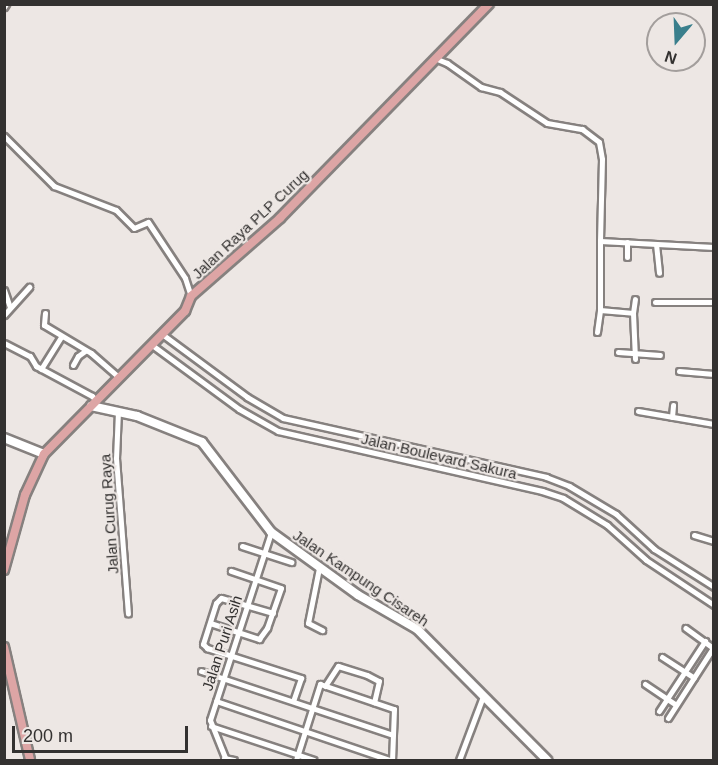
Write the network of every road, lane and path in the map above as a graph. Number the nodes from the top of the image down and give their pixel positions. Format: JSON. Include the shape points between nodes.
{"nodes":[{"id":1,"x":485,"y":6,"type":"edge"},
{"id":2,"x":437,"y":59,"type":"junction"},
{"id":3,"x":4,"y":136,"type":"edge"},
{"id":4,"x":600,"y":241,"type":"junction"},
{"id":5,"x":627,"y":242,"type":"junction"},
{"id":6,"x":656,"y":244,"type":"junction"},
{"id":7,"x":714,"y":247,"type":"edge"},
{"id":8,"x":627,"y":257,"type":"dead end"},
{"id":9,"x":658,"y":273,"type":"dead end"},
{"id":10,"x":29,"y":287,"type":"dead end"},
{"id":11,"x":4,"y":290,"type":"edge"},
{"id":12,"x":191,"y":296,"type":"junction"},
{"id":13,"x":635,"y":299,"type":"dead end"},
{"id":14,"x":655,"y":302,"type":"dead end"},
{"id":15,"x":714,"y":302,"type":"edge"},
{"id":16,"x":10,"y":307,"type":"junction"},
{"id":17,"x":600,"y":310,"type":"junction"},
{"id":18,"x":45,"y":313,"type":"dead end"},
{"id":19,"x":633,"y":313,"type":"junction"},
{"id":20,"x":4,"y":315,"type":"edge"},
{"id":21,"x":597,"y":332,"type":"dead end"},
{"id":22,"x":162,"y":334,"type":"junction"},
{"id":23,"x":61,"y":337,"type":"junction"},
{"id":24,"x":4,"y":343,"type":"edge"},
{"id":25,"x":152,"y":345,"type":"junction"},
{"id":26,"x":86,"y":351,"type":"junction"},
{"id":27,"x":618,"y":352,"type":"dead end"},
{"id":28,"x":635,"y":352,"type":"junction"},
{"id":29,"x":660,"y":355,"type":"dead end"},
{"id":30,"x":635,"y":359,"type":"dead end"},
{"id":31,"x":73,"y":365,"type":"dead end"},
{"id":32,"x":41,"y":369,"type":"junction"},
{"id":33,"x":679,"y":371,"type":"dead end"},
{"id":34,"x":714,"y":374,"type":"edge"},
{"id":35,"x":119,"y":377,"type":"junction"},
{"id":36,"x":93,"y":403,"type":"junction"},
{"id":37,"x":673,"y":405,"type":"dead end"},
{"id":38,"x":118,"y":411,"type":"junction"},
{"id":39,"x":638,"y":411,"type":"dead end"},
{"id":40,"x":672,"y":417,"type":"junction"},
{"id":41,"x":714,"y":424,"type":"edge"},
{"id":42,"x":4,"y":438,"type":"edge"},
{"id":43,"x":386,"y":441,"type":"junction"},
{"id":44,"x":44,"y":454,"type":"junction"},
{"id":45,"x":382,"y":455,"type":"junction"},
{"id":46,"x":271,"y":532,"type":"junction"},
{"id":47,"x":694,"y":535,"type":"dead end"},
{"id":48,"x":714,"y":541,"type":"edge"},
{"id":49,"x":242,"y":546,"type":"dead end"},
{"id":50,"x":264,"y":553,"type":"junction"},
{"id":51,"x":670,"y":559,"type":"junction"},
{"id":52,"x":291,"y":562,"type":"dead end"},
{"id":53,"x":319,"y":568,"type":"junction"},
{"id":54,"x":4,"y":570,"type":"edge"},
{"id":55,"x":231,"y":571,"type":"dead end"},
{"id":56,"x":663,"y":572,"type":"junction"},
{"id":57,"x":256,"y":579,"type":"junction"},
{"id":58,"x":714,"y":587,"type":"edge"},
{"id":59,"x":246,"y":605,"type":"junction"},
{"id":60,"x":714,"y":605,"type":"edge"},
{"id":61,"x":273,"y":613,"type":"junction"},
{"id":62,"x":128,"y":614,"type":"dead end"},
{"id":63,"x":210,"y":623,"type":"junction"},
{"id":64,"x":685,"y":628,"type":"dead end"},
{"id":65,"x":322,"y":630,"type":"dead end"},
{"id":66,"x":238,"y":631,"type":"junction"},
{"id":67,"x":714,"y":638,"type":"edge"},
{"id":68,"x":707,"y":643,"type":"junction"},
{"id":69,"x":4,"y":647,"type":"edge"},
{"id":70,"x":231,"y":655,"type":"junction"},
{"id":71,"x":662,"y":657,"type":"dead end"},
{"id":72,"x":201,"y":671,"type":"dead end"},
{"id":73,"x":685,"y":672,"type":"junction"},
{"id":74,"x":223,"y":678,"type":"junction"},
{"id":75,"x":694,"y":678,"type":"junction"},
{"id":76,"x":645,"y":684,"type":"dead end"},
{"id":77,"x":323,"y":685,"type":"junction"},
{"id":78,"x":483,"y":696,"type":"junction"},
{"id":79,"x":667,"y":699,"type":"junction"},
{"id":80,"x":216,"y":701,"type":"junction"},
{"id":81,"x":292,"y":701,"type":"junction"},
{"id":82,"x":374,"y":702,"type":"junction"},
{"id":83,"x":676,"y":705,"type":"junction"},
{"id":84,"x":313,"y":708,"type":"junction"},
{"id":85,"x":659,"y":711,"type":"dead end"},
{"id":86,"x":668,"y":718,"type":"dead end"},
{"id":87,"x":210,"y":726,"type":"junction"},
{"id":88,"x":306,"y":732,"type":"junction"},
{"id":89,"x":393,"y":735,"type":"junction"},
{"id":90,"x":297,"y":758,"type":"edge"},
{"id":91,"x":225,"y":759,"type":"edge"},
{"id":92,"x":30,"y":760,"type":"edge"},
{"id":93,"x":234,"y":760,"type":"edge"},
{"id":94,"x":314,"y":760,"type":"edge"},
{"id":95,"x":391,"y":760,"type":"edge"},
{"id":96,"x":459,"y":760,"type":"edge"},
{"id":97,"x":547,"y":760,"type":"edge"}],
"edges":[{"from":1,"to":2,"type":"main road","name":"Jalan Raya PLP Curug"},
{"from":2,"to":4,"type":"street","via":[[482,87],[500,92],[547,123],[582,129],[599,142]]},
{"from":2,"to":12,"type":"main road","name":"Jalan Raya PLP Curug","via":[[280,218]]},
{"from":3,"to":12,"type":"street","via":[[54,186],[116,210],[134,228],[148,222],[185,278]]},
{"from":4,"to":5,"type":"street"},
{"from":4,"to":17,"type":"street"},
{"from":5,"to":6,"type":"street"},
{"from":5,"to":8,"type":"street"},
{"from":6,"to":7,"type":"street"},
{"from":6,"to":9,"type":"street"},
{"from":10,"to":16,"type":"street"},
{"from":11,"to":16,"type":"street"},
{"from":12,"to":22,"type":"main road","name":"Jalan Raya PLP Curug","via":[[185,311]]},
{"from":13,"to":19,"type":"street"},
{"from":14,"to":15,"type":"street"},
{"from":16,"to":20,"type":"street"},
{"from":17,"to":19,"type":"street"},
{"from":17,"to":21,"type":"street"},
{"from":18,"to":23,"type":"street","via":[[44,325]]},
{"from":19,"to":28,"type":"street"},
{"from":22,"to":25,"type":"main road","name":"Jalan Raya PLP Curug"},
{"from":22,"to":43,"type":"street","name":"Jalan Boulevard Sakura","via":[[247,397],[283,418]]},
{"from":23,"to":26,"type":"street"},
{"from":23,"to":32,"type":"street"},
{"from":24,"to":32,"type":"street","via":[[30,356]]},
{"from":25,"to":35,"type":"main road","name":"Jalan Raya PLP Curug"},
{"from":25,"to":45,"type":"street","name":"Jalan Boulevard Sakura","via":[[239,409],[278,431]]},
{"from":26,"to":31,"type":"street","via":[[79,354]]},
{"from":26,"to":35,"type":"street"},
{"from":27,"to":28,"type":"street"},
{"from":28,"to":29,"type":"street"},
{"from":28,"to":30,"type":"street"},
{"from":32,"to":36,"type":"street","via":[[92,396]]},
{"from":33,"to":34,"type":"street"},
{"from":35,"to":36,"type":"main road","name":"Jalan Raya PLP Curug"},
{"from":36,"to":38,"type":"main road","name":"Jalan Kampung Cisareh"},
{"from":36,"to":44,"type":"main road","name":"Jalan Raya PLP Curug"},
{"from":37,"to":40,"type":"street"},
{"from":38,"to":46,"type":"main road","name":"Jalan Kampung Cisareh","via":[[202,442]]},
{"from":38,"to":62,"type":"street","name":"Jalan Curug Raya","via":[[116,458]]},
{"from":39,"to":40,"type":"street"},
{"from":40,"to":41,"type":"street"},
{"from":42,"to":44,"type":"main road"},
{"from":43,"to":45,"type":"street"},
{"from":43,"to":51,"type":"street","name":"Jalan Boulevard Sakura","via":[[546,477],[569,486],[616,514]]},
{"from":44,"to":54,"type":"main road","name":"Jalan Raya PLP Curug","via":[[22,503]]},
{"from":45,"to":56,"type":"street","name":"Jalan Boulevard Sakura","via":[[563,498],[607,525]]},
{"from":46,"to":50,"type":"street","name":"Jalan Puri Asih"},
{"from":46,"to":53,"type":"main road","name":"Jalan Kampung Cisareh"},
{"from":47,"to":48,"type":"street"},
{"from":49,"to":50,"type":"street"},
{"from":50,"to":52,"type":"street"},
{"from":50,"to":57,"type":"street","name":"Jalan Puri Asih"},
{"from":51,"to":56,"type":"street"},
{"from":51,"to":58,"type":"street","name":"Jalan Boulevard Sakura"},
{"from":53,"to":65,"type":"street","via":[[308,623]]},
{"from":53,"to":78,"type":"main road","name":"Jalan Kampung Cisareh","via":[[417,629]]},
{"from":55,"to":57,"type":"street"},
{"from":56,"to":60,"type":"street","name":"Jalan Boulevard Sakura"},
{"from":57,"to":59,"type":"street","name":"Jalan Puri Asih"},
{"from":57,"to":61,"type":"street","via":[[281,588]]},
{"from":59,"to":61,"type":"street"},
{"from":59,"to":63,"type":"street","via":[[221,598]]},
{"from":59,"to":66,"type":"street","name":"Jalan Puri Asih"},
{"from":61,"to":66,"type":"street","via":[[261,638]]},
{"from":63,"to":66,"type":"street"},
{"from":63,"to":70,"type":"street","via":[[204,646]]},
{"from":64,"to":68,"type":"street"},
{"from":66,"to":70,"type":"street","name":"Jalan Puri Asih"},
{"from":67,"to":68,"type":"street"},
{"from":68,"to":73,"type":"street"},
{"from":68,"to":75,"type":"street","via":[[713,650]]},
{"from":69,"to":92,"type":"main road"},
{"from":70,"to":74,"type":"street","name":"Jalan Puri Asih"},
{"from":70,"to":81,"type":"street","via":[[301,678]]},
{"from":71,"to":73,"type":"street"},
{"from":72,"to":74,"type":"street"},
{"from":73,"to":75,"type":"street"},
{"from":73,"to":79,"type":"street"},
{"from":74,"to":80,"type":"street","name":"Jalan Puri Asih"},
{"from":74,"to":81,"type":"street"},
{"from":75,"to":83,"type":"street"},
{"from":76,"to":79,"type":"street"},
{"from":77,"to":82,"type":"street"},
{"from":77,"to":82,"type":"street","via":[[338,666],[367,675],[379,681]]},
{"from":77,"to":84,"type":"street"},
{"from":78,"to":96,"type":"street"},
{"from":78,"to":97,"type":"main road","name":"Jalan Kampung Cisareh"},
{"from":79,"to":83,"type":"street"},
{"from":79,"to":85,"type":"street"},
{"from":80,"to":87,"type":"street","name":"Jalan Puri Asih"},
{"from":80,"to":88,"type":"street"},
{"from":81,"to":84,"type":"street"},
{"from":82,"to":89,"type":"street","via":[[394,709]]},
{"from":83,"to":86,"type":"street"},
{"from":84,"to":88,"type":"street"},
{"from":84,"to":89,"type":"street"},
{"from":87,"to":90,"type":"street"},
{"from":87,"to":91,"type":"street"},
{"from":88,"to":90,"type":"street"},
{"from":88,"to":95,"type":"street"},
{"from":89,"to":95,"type":"street"},
{"from":90,"to":94,"type":"street"},
{"from":91,"to":93,"type":"street"}]}
